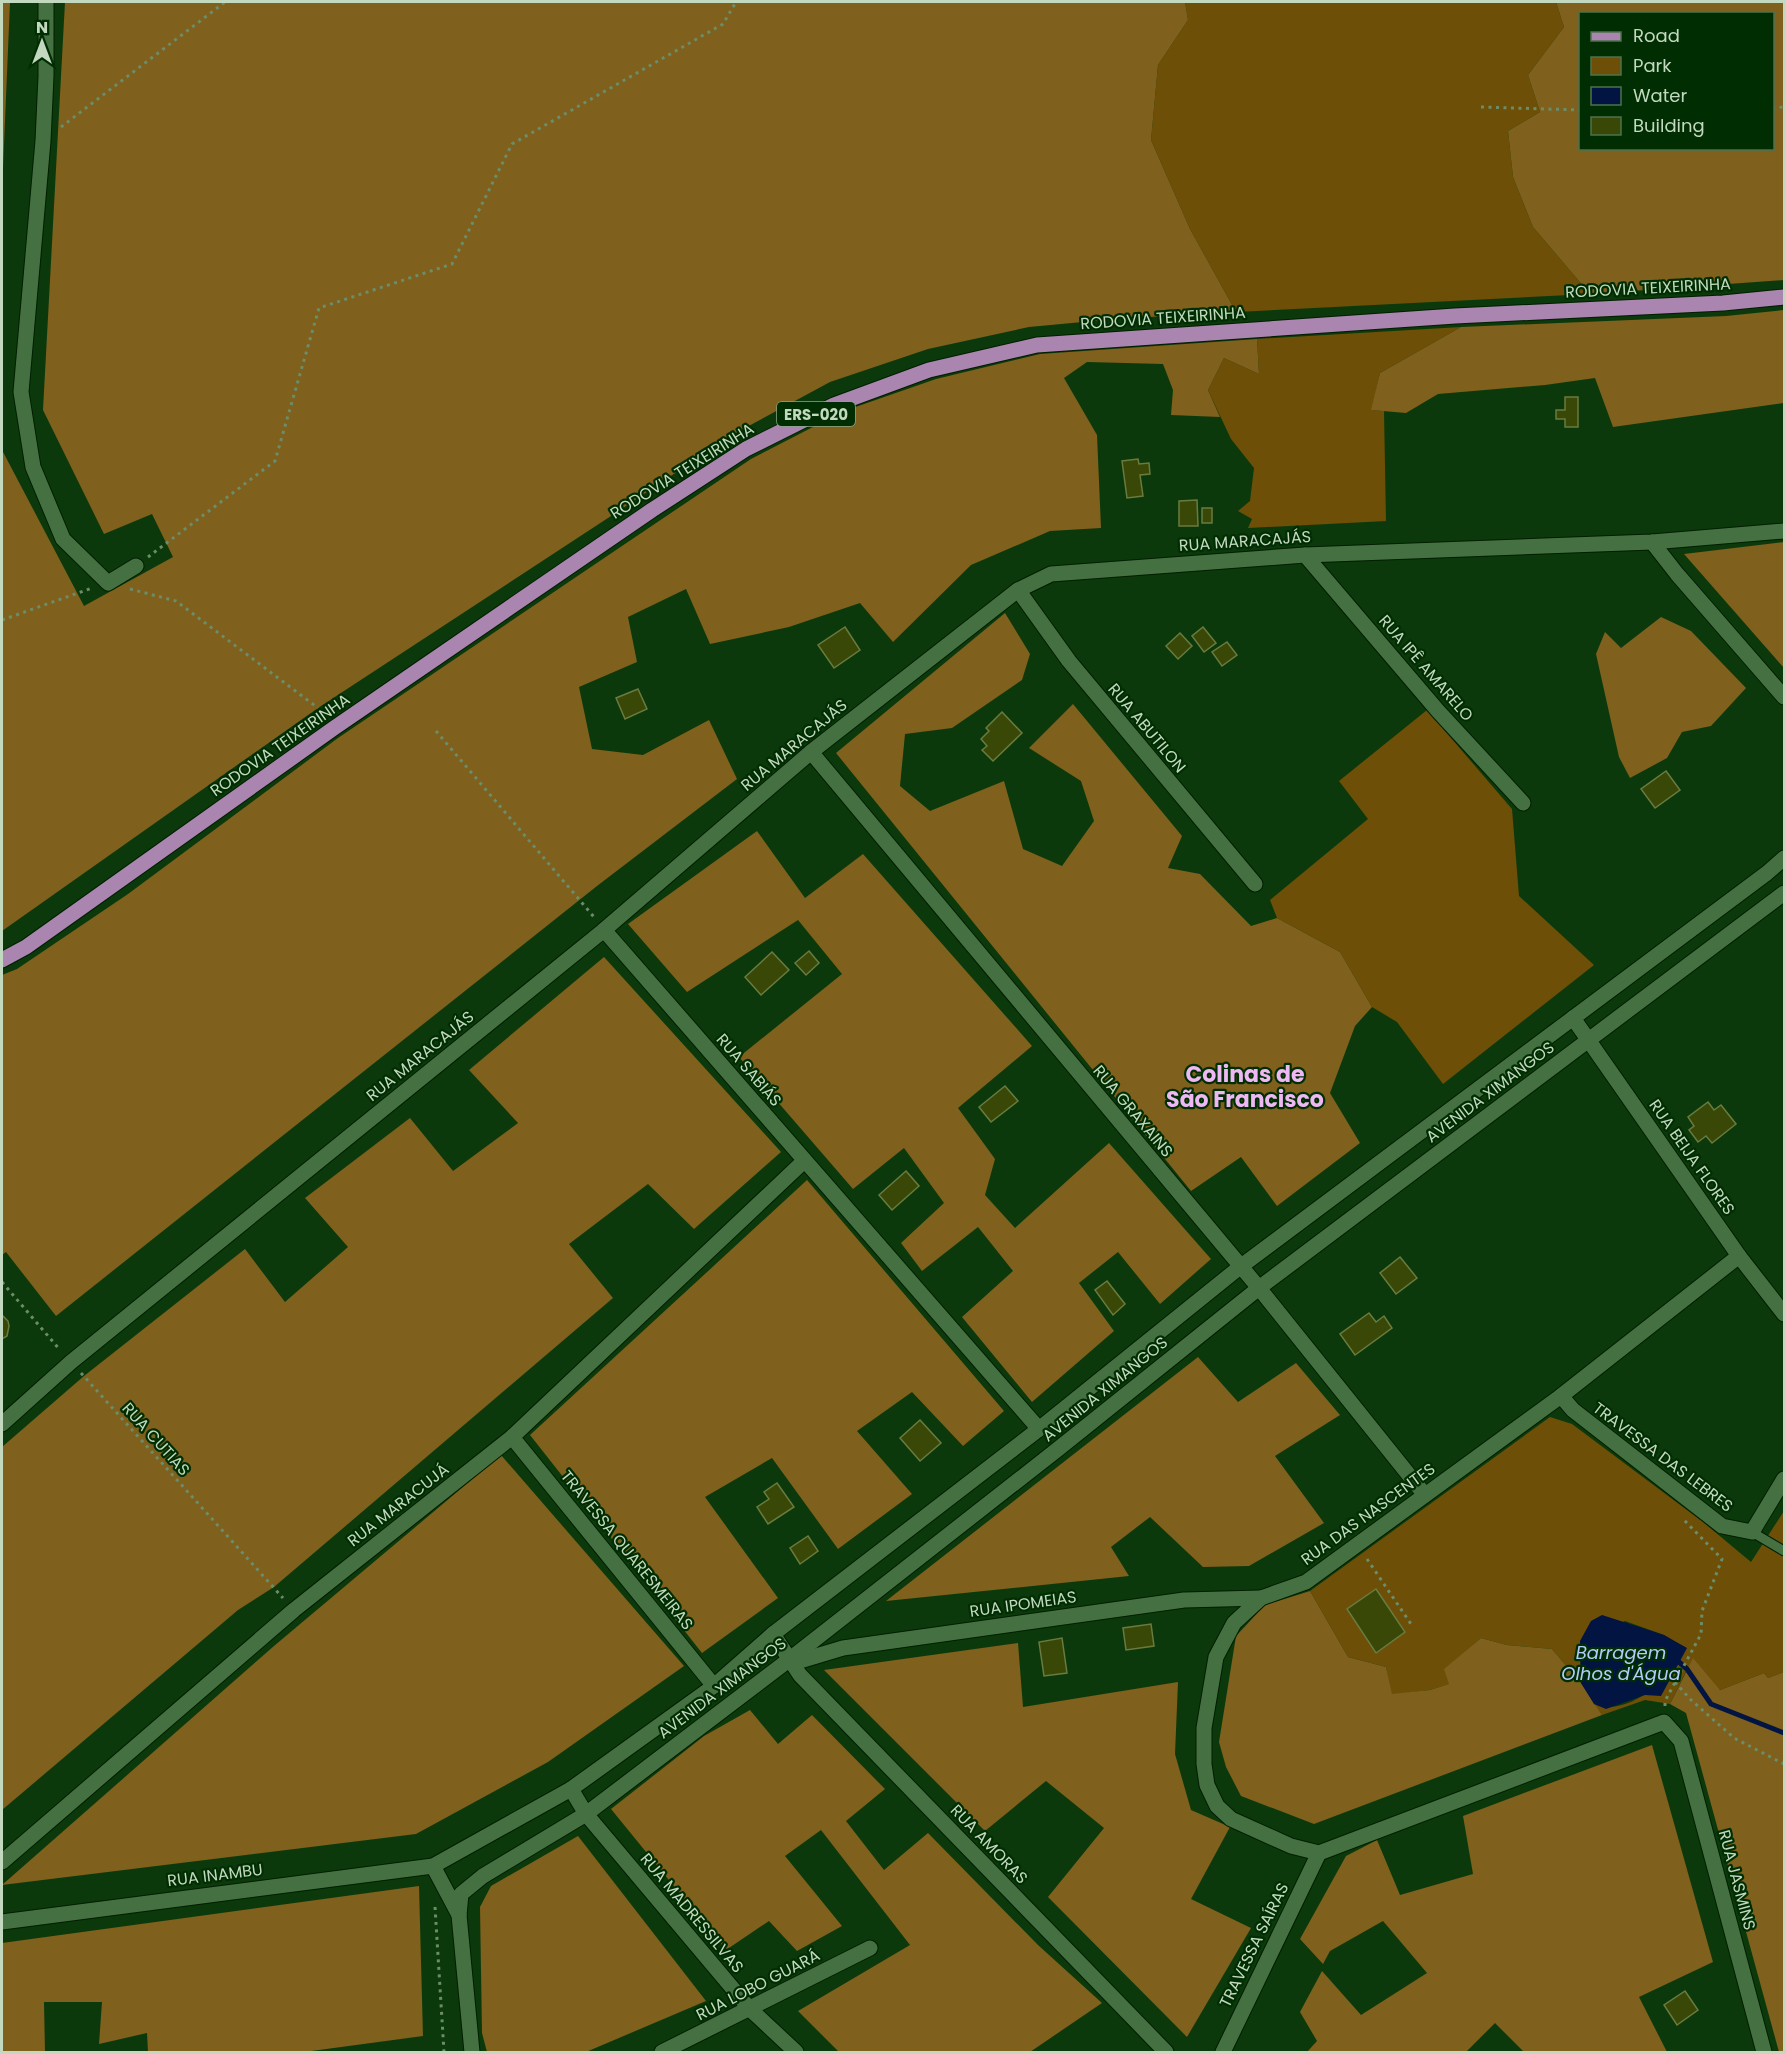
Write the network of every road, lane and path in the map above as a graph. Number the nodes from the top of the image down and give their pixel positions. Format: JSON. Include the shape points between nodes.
{"nodes":[{"id":1,"x":45,"y":2,"type":"edge"},
{"id":2,"x":225,"y":2,"type":"edge"},
{"id":3,"x":736,"y":2,"type":"edge"},
{"id":4,"x":1481,"y":107,"type":"dead end"},
{"id":5,"x":1579,"y":110,"type":"edge"},
{"id":6,"x":43,"y":141,"type":"junction"},
{"id":7,"x":1785,"y":297,"type":"edge"},
{"id":8,"x":1785,"y":531,"type":"edge"},
{"id":9,"x":1652,"y":542,"type":"junction"},
{"id":10,"x":1305,"y":555,"type":"junction"},
{"id":11,"x":136,"y":566,"type":"joint"},
{"id":12,"x":108,"y":583,"type":"junction"},
{"id":13,"x":1018,"y":590,"type":"junction"},
{"id":14,"x":2,"y":620,"type":"edge"},
{"id":15,"x":1785,"y":697,"type":"edge"},
{"id":16,"x":318,"y":708,"type":"dead end"},
{"id":17,"x":436,"y":730,"type":"dead end"},
{"id":18,"x":811,"y":752,"type":"junction"},
{"id":19,"x":1523,"y":803,"type":"dead end"},
{"id":20,"x":1785,"y":858,"type":"edge"},
{"id":21,"x":1255,"y":884,"type":"dead end"},
{"id":22,"x":1785,"y":893,"type":"edge"},
{"id":23,"x":604,"y":930,"type":"junction"},
{"id":24,"x":2,"y":960,"type":"edge"},
{"id":25,"x":1573,"y":1018,"type":"junction"},
{"id":26,"x":1588,"y":1040,"type":"junction"},
{"id":27,"x":804,"y":1161,"type":"junction"},
{"id":28,"x":1739,"y":1256,"type":"junction"},
{"id":29,"x":1240,"y":1267,"type":"junction"},
{"id":30,"x":2,"y":1282,"type":"edge"},
{"id":31,"x":1259,"y":1288,"type":"junction"},
{"id":32,"x":1785,"y":1314,"type":"edge"},
{"id":33,"x":71,"y":1362,"type":"junction"},
{"id":34,"x":1562,"y":1396,"type":"junction"},
{"id":35,"x":2,"y":1424,"type":"edge"},
{"id":36,"x":1040,"y":1429,"type":"junction"},
{"id":37,"x":512,"y":1437,"type":"junction"},
{"id":38,"x":1785,"y":1479,"type":"edge"},
{"id":39,"x":1425,"y":1495,"type":"junction"},
{"id":40,"x":1683,"y":1496,"type":"junction"},
{"id":41,"x":1752,"y":1532,"type":"junction"},
{"id":42,"x":1358,"y":1545,"type":"junction"},
{"id":43,"x":1785,"y":1551,"type":"edge"},
{"id":44,"x":1261,"y":1598,"type":"junction"},
{"id":45,"x":294,"y":1610,"type":"junction"},
{"id":46,"x":1413,"y":1627,"type":"dead end"},
{"id":47,"x":772,"y":1634,"type":"junction"},
{"id":48,"x":791,"y":1661,"type":"junction"},
{"id":49,"x":1675,"y":1682,"type":"junction"},
{"id":50,"x":714,"y":1686,"type":"junction"},
{"id":51,"x":1664,"y":1722,"type":"junction"},
{"id":52,"x":1785,"y":1764,"type":"edge"},
{"id":53,"x":571,"y":1788,"type":"junction"},
{"id":54,"x":586,"y":1814,"type":"junction"},
{"id":55,"x":1319,"y":1853,"type":"junction"},
{"id":56,"x":2,"y":1862,"type":"edge"},
{"id":57,"x":433,"y":1866,"type":"junction"},
{"id":58,"x":435,"y":1901,"type":"dead end"},
{"id":59,"x":459,"y":1915,"type":"junction"},
{"id":60,"x":2,"y":1923,"type":"edge"},
{"id":61,"x":870,"y":1948,"type":"dead end"},
{"id":62,"x":750,"y":2009,"type":"junction"},
{"id":63,"x":444,"y":2052,"type":"edge"},
{"id":64,"x":472,"y":2052,"type":"edge"},
{"id":65,"x":662,"y":2052,"type":"edge"},
{"id":66,"x":796,"y":2052,"type":"edge"},
{"id":67,"x":1166,"y":2052,"type":"edge"},
{"id":68,"x":1222,"y":2052,"type":"edge"},
{"id":69,"x":1764,"y":2052,"type":"edge"}],
"edges":[{"from":1,"to":6,"type":"street"},
{"from":2,"to":6,"type":"path"},
{"from":3,"to":11,"type":"path","via":[[723,24],[512,144],[452,264],[319,308],[275,461]]},
{"from":4,"to":5,"type":"path"},
{"from":6,"to":12,"type":"street","via":[[21,392],[33,466],[63,539]]},
{"from":7,"to":24,"type":"main road","name":"RODOVIA TEIXEIRINHA","number":"ERS-020","via":[[1037,345],[930,370],[834,405],[746,449],[652,510]]},
{"from":8,"to":9,"type":"street","name":"RUA MARACAJÁS"},
{"from":9,"to":10,"type":"street","name":"RUA MARACAJÁS"},
{"from":9,"to":15,"type":"street"},
{"from":10,"to":13,"type":"street","name":"RUA MARACAJÁS","via":[[1051,574]]},
{"from":10,"to":19,"type":"street","name":"RUA IPÊ AMARELO","via":[[1438,711]]},
{"from":11,"to":12,"type":"street"},
{"from":12,"to":14,"type":"path"},
{"from":12,"to":16,"type":"path","via":[[176,601]]},
{"from":13,"to":18,"type":"street","name":"RUA MARACAJÁS"},
{"from":13,"to":21,"type":"street","name":"RUA ABUTILON","via":[[1069,661]]},
{"from":17,"to":23,"type":"path"},
{"from":18,"to":23,"type":"street","name":"RUA MARACAJÁS"},
{"from":18,"to":29,"type":"street","name":"RUA GRAXAINS"},
{"from":20,"to":25,"type":"street","name":"AVENIDA XIMANGOS"},
{"from":22,"to":26,"type":"street","name":"AVENIDA XIMANGOS"},
{"from":23,"to":27,"type":"street","name":"RUA SABIÁS"},
{"from":23,"to":33,"type":"street","name":"RUA MARACAJÁS"},
{"from":25,"to":26,"type":"street","name":"RUA BEIJA FLORES"},
{"from":25,"to":29,"type":"street","name":"AVENIDA XIMANGOS"},
{"from":26,"to":28,"type":"street","name":"RUA BEIJA FLORES"},
{"from":26,"to":31,"type":"street","name":"AVENIDA XIMANGOS"},
{"from":27,"to":36,"type":"street","name":"RUA SABIÁS"},
{"from":27,"to":37,"type":"street","name":"RUA MARACUJÁ"},
{"from":28,"to":32,"type":"street","name":"RUA BEIJA FLORES"},
{"from":28,"to":34,"type":"street","name":"RUA DAS NASCENTES"},
{"from":29,"to":31,"type":"street","name":"RUA GRAXAINS"},
{"from":29,"to":36,"type":"street","name":"AVENIDA XIMANGOS"},
{"from":30,"to":33,"type":"path","name":"RUA CUTIAS"},
{"from":31,"to":39,"type":"street","name":"RUA GRAXAINS"},
{"from":31,"to":48,"type":"street","name":"AVENIDA XIMANGOS"},
{"from":33,"to":35,"type":"street","name":"RUA MARACAJÁS"},
{"from":33,"to":45,"type":"path","name":"RUA CUTIAS"},
{"from":34,"to":39,"type":"street","name":"RUA DAS NASCENTES"},
{"from":34,"to":40,"type":"street","name":"TRAVESSA DAS LEBRES","via":[[1572,1410]]},
{"from":36,"to":47,"type":"street","name":"AVENIDA XIMANGOS"},
{"from":37,"to":45,"type":"street","name":"RUA MARACUJÁ"},
{"from":37,"to":50,"type":"street","name":"TRAVESSA QUARESMEIRAS"},
{"from":38,"to":41,"type":"street"},
{"from":39,"to":42,"type":"street","name":"RUA DAS NASCENTES"},
{"from":40,"to":41,"type":"street","name":"TRAVESSA DAS LEBRES","via":[[1722,1526]]},
{"from":40,"to":49,"type":"path","via":[[1680,1516],[1722,1559],[1702,1611],[1701,1634]]},
{"from":41,"to":43,"type":"lane"},
{"from":42,"to":44,"type":"street","name":"RUA DAS NASCENTES","via":[[1306,1582]]},
{"from":42,"to":46,"type":"path"},
{"from":44,"to":48,"type":"street","name":"RUA IPOMEIAS","via":[[1184,1600],[843,1648]]},
{"from":44,"to":55,"type":"street","name":"RUA DAS NASCENTES","via":[[1234,1623],[1216,1657],[1204,1728],[1207,1785],[1217,1806],[1231,1819],[1291,1846]]},
{"from":45,"to":56,"type":"street","name":"RUA MARACUJÁ"},
{"from":47,"to":48,"type":"street","name":"RUA AMORAS"},
{"from":47,"to":50,"type":"street","name":"AVENIDA XIMANGOS"},
{"from":48,"to":54,"type":"street","name":"AVENIDA XIMANGOS"},
{"from":48,"to":67,"type":"street","name":"RUA AMORAS","via":[[800,1675]]},
{"from":49,"to":51,"type":"path","via":[[1665,1701]]},
{"from":49,"to":52,"type":"path","via":[[1734,1738]]},
{"from":50,"to":53,"type":"street","name":"AVENIDA XIMANGOS"},
{"from":51,"to":55,"type":"street"},
{"from":51,"to":69,"type":"street","name":"RUA JASMINS","via":[[1681,1741]]},
{"from":53,"to":54,"type":"street","name":"RUA MADRESSILVAS"},
{"from":53,"to":57,"type":"street","name":"AVENIDA XIMANGOS"},
{"from":54,"to":59,"type":"street","name":"AVENIDA XIMANGOS","via":[[483,1876],[461,1894]]},
{"from":54,"to":62,"type":"street","name":"RUA MADRESSILVAS"},
{"from":55,"to":68,"type":"street","name":"TRAVESSA SAÍRAS"},
{"from":57,"to":59,"type":"street","name":"AVENIDA XIMANGOS"},
{"from":57,"to":60,"type":"street","name":"RUA INAMBU"},
{"from":58,"to":63,"type":"path"},
{"from":59,"to":64,"type":"street","name":"AVENIDA XIMANGOS"},
{"from":61,"to":62,"type":"street","name":"RUA LOBO GUARÁ"},
{"from":62,"to":65,"type":"street","name":"RUA LOBO GUARÁ"},
{"from":62,"to":66,"type":"street","name":"RUA MADRESSILVAS"}]}
